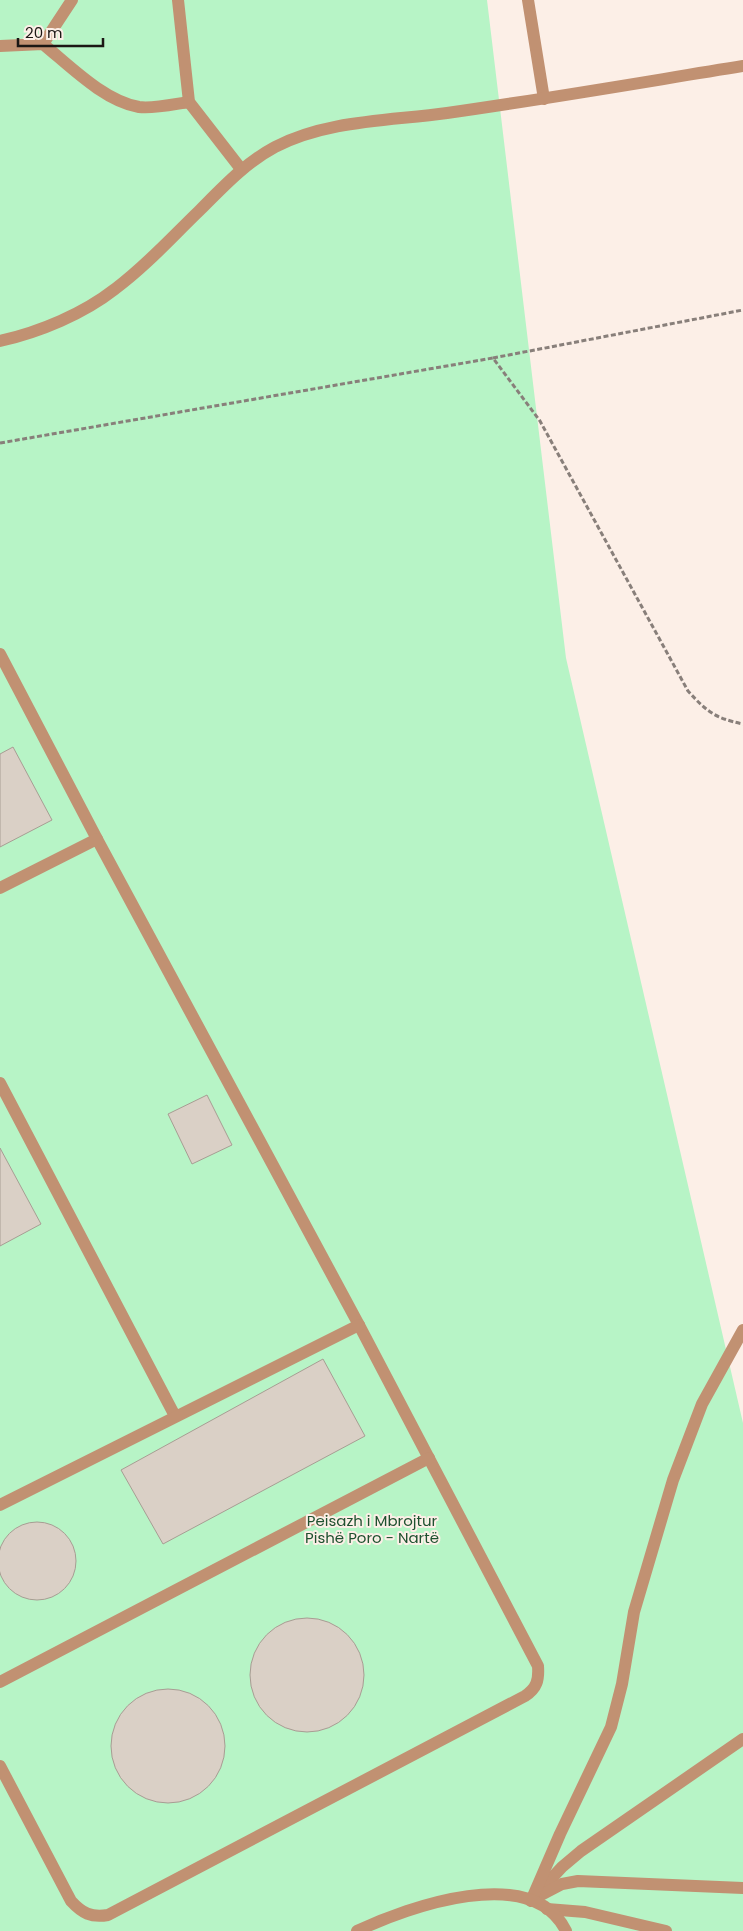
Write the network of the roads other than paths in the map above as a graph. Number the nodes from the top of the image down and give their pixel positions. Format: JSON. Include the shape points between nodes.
{"nodes":[{"id":1,"x":72,"y":0,"type":"edge"},
{"id":2,"x":178,"y":0,"type":"edge"},
{"id":3,"x":528,"y":0,"type":"edge"},
{"id":4,"x":43,"y":44,"type":"junction"},
{"id":5,"x":0,"y":46,"type":"edge"},
{"id":6,"x":743,"y":66,"type":"edge"},
{"id":7,"x":544,"y":99,"type":"junction"},
{"id":8,"x":189,"y":102,"type":"junction"},
{"id":9,"x":241,"y":169,"type":"junction"},
{"id":10,"x":0,"y":341,"type":"edge"},
{"id":11,"x":0,"y":654,"type":"edge"},
{"id":12,"x":97,"y":839,"type":"junction"},
{"id":13,"x":0,"y":888,"type":"edge"},
{"id":14,"x":0,"y":1083,"type":"edge"},
{"id":15,"x":359,"y":1325,"type":"junction"},
{"id":16,"x":743,"y":1330,"type":"edge"},
{"id":17,"x":737,"y":1351,"type":"edge"},
{"id":18,"x":174,"y":1416,"type":"junction"},
{"id":19,"x":429,"y":1458,"type":"junction"},
{"id":20,"x":0,"y":1505,"type":"edge"},
{"id":21,"x":0,"y":1682,"type":"edge"},
{"id":22,"x":743,"y":1739,"type":"edge"},
{"id":23,"x":0,"y":1766,"type":"edge"},
{"id":24,"x":743,"y":1888,"type":"edge"},
{"id":25,"x":531,"y":1901,"type":"junction"},
{"id":26,"x":547,"y":1909,"type":"junction"},
{"id":27,"x":357,"y":1931,"type":"edge"},
{"id":28,"x":566,"y":1931,"type":"edge"},
{"id":29,"x":666,"y":1931,"type":"edge"}],
"edges":[{"from":1,"to":4,"type":"street"},
{"from":2,"to":8,"type":"street"},
{"from":3,"to":7,"type":"street"},
{"from":4,"to":5,"type":"street"},
{"from":4,"to":8,"type":"street","via":[[98,89],[118,100],[140,107]]},
{"from":6,"to":7,"type":"street"},
{"from":7,"to":9,"type":"street","via":[[306,133]]},
{"from":8,"to":9,"type":"street"},
{"from":9,"to":10,"type":"street","via":[[115,290],[51,325]]},
{"from":11,"to":12,"type":"street"},
{"from":12,"to":13,"type":"street"},
{"from":12,"to":15,"type":"street"},
{"from":14,"to":18,"type":"street"},
{"from":15,"to":18,"type":"street"},
{"from":15,"to":19,"type":"street"},
{"from":16,"to":17,"type":"street"},
{"from":17,"to":25,"type":"street","via":[[702,1404],[673,1480],[634,1612],[622,1684],[610,1727]]},
{"from":18,"to":20,"type":"street"},
{"from":19,"to":21,"type":"street"},
{"from":19,"to":23,"type":"street","via":[[538,1666],[537,1684],[531,1691],[100,1916],[85,1914],[71,1901]]},
{"from":22,"to":25,"type":"street","via":[[581,1851]]},
{"from":24,"to":25,"type":"street","via":[[578,1881],[562,1884]]},
{"from":25,"to":26,"type":"street"},
{"from":25,"to":27,"type":"street","via":[[512,1895],[490,1894],[435,1901]]},
{"from":26,"to":28,"type":"street"},
{"from":26,"to":29,"type":"street","via":[[584,1912]]}]}
